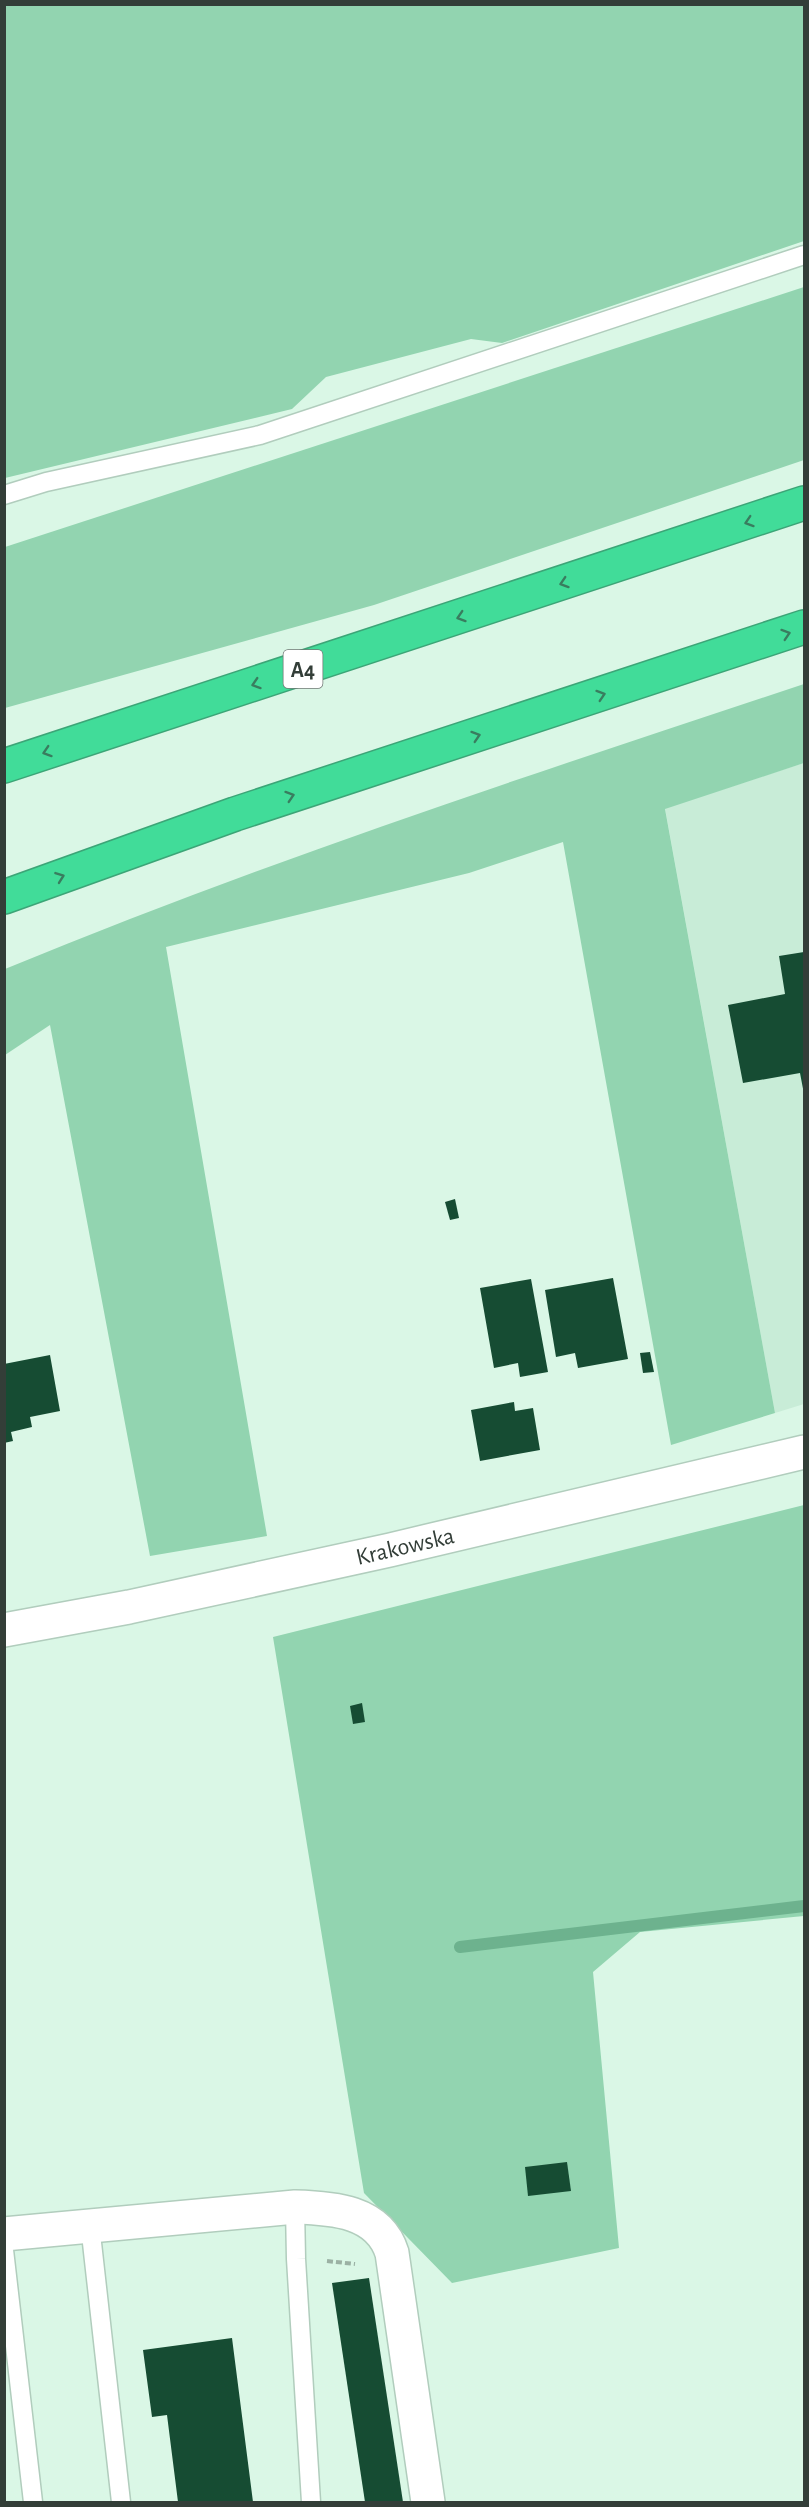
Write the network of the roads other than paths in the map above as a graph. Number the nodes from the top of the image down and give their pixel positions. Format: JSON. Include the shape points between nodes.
{"nodes":[{"id":1,"x":804,"y":255,"type":"edge"},
{"id":2,"x":4,"y":495,"type":"edge"},
{"id":3,"x":804,"y":503,"type":"edge"},
{"id":4,"x":804,"y":627,"type":"edge"},
{"id":5,"x":4,"y":766,"type":"edge"},
{"id":6,"x":4,"y":897,"type":"edge"},
{"id":7,"x":804,"y":1452,"type":"edge"},
{"id":8,"x":4,"y":1630,"type":"edge"},
{"id":9,"x":295,"y":2207,"type":"junction"},
{"id":10,"x":90,"y":2225,"type":"junction"},
{"id":11,"x":4,"y":2234,"type":"edge"},
{"id":12,"x":4,"y":2250,"type":"edge"},
{"id":13,"x":33,"y":2502,"type":"edge"},
{"id":14,"x":121,"y":2502,"type":"edge"},
{"id":15,"x":311,"y":2502,"type":"edge"},
{"id":16,"x":428,"y":2502,"type":"edge"}],
"edges":[{"from":1,"to":2,"type":"lane","via":[[260,435],[46,482]]},
{"from":3,"to":5,"type":"highway","number":"A4","one_way":true},
{"from":6,"to":4,"type":"highway","one_way":true,"via":[[235,814]]},
{"from":7,"to":8,"type":"street","name":"Krakowska","via":[[390,1550]]},
{"from":9,"to":10,"type":"street"},
{"from":9,"to":15,"type":"lane"},
{"from":9,"to":16,"type":"street","via":[[326,2208],[365,2218],[388,2240]]},
{"from":10,"to":11,"type":"street"},
{"from":10,"to":14,"type":"lane"},
{"from":12,"to":13,"type":"lane"}]}
